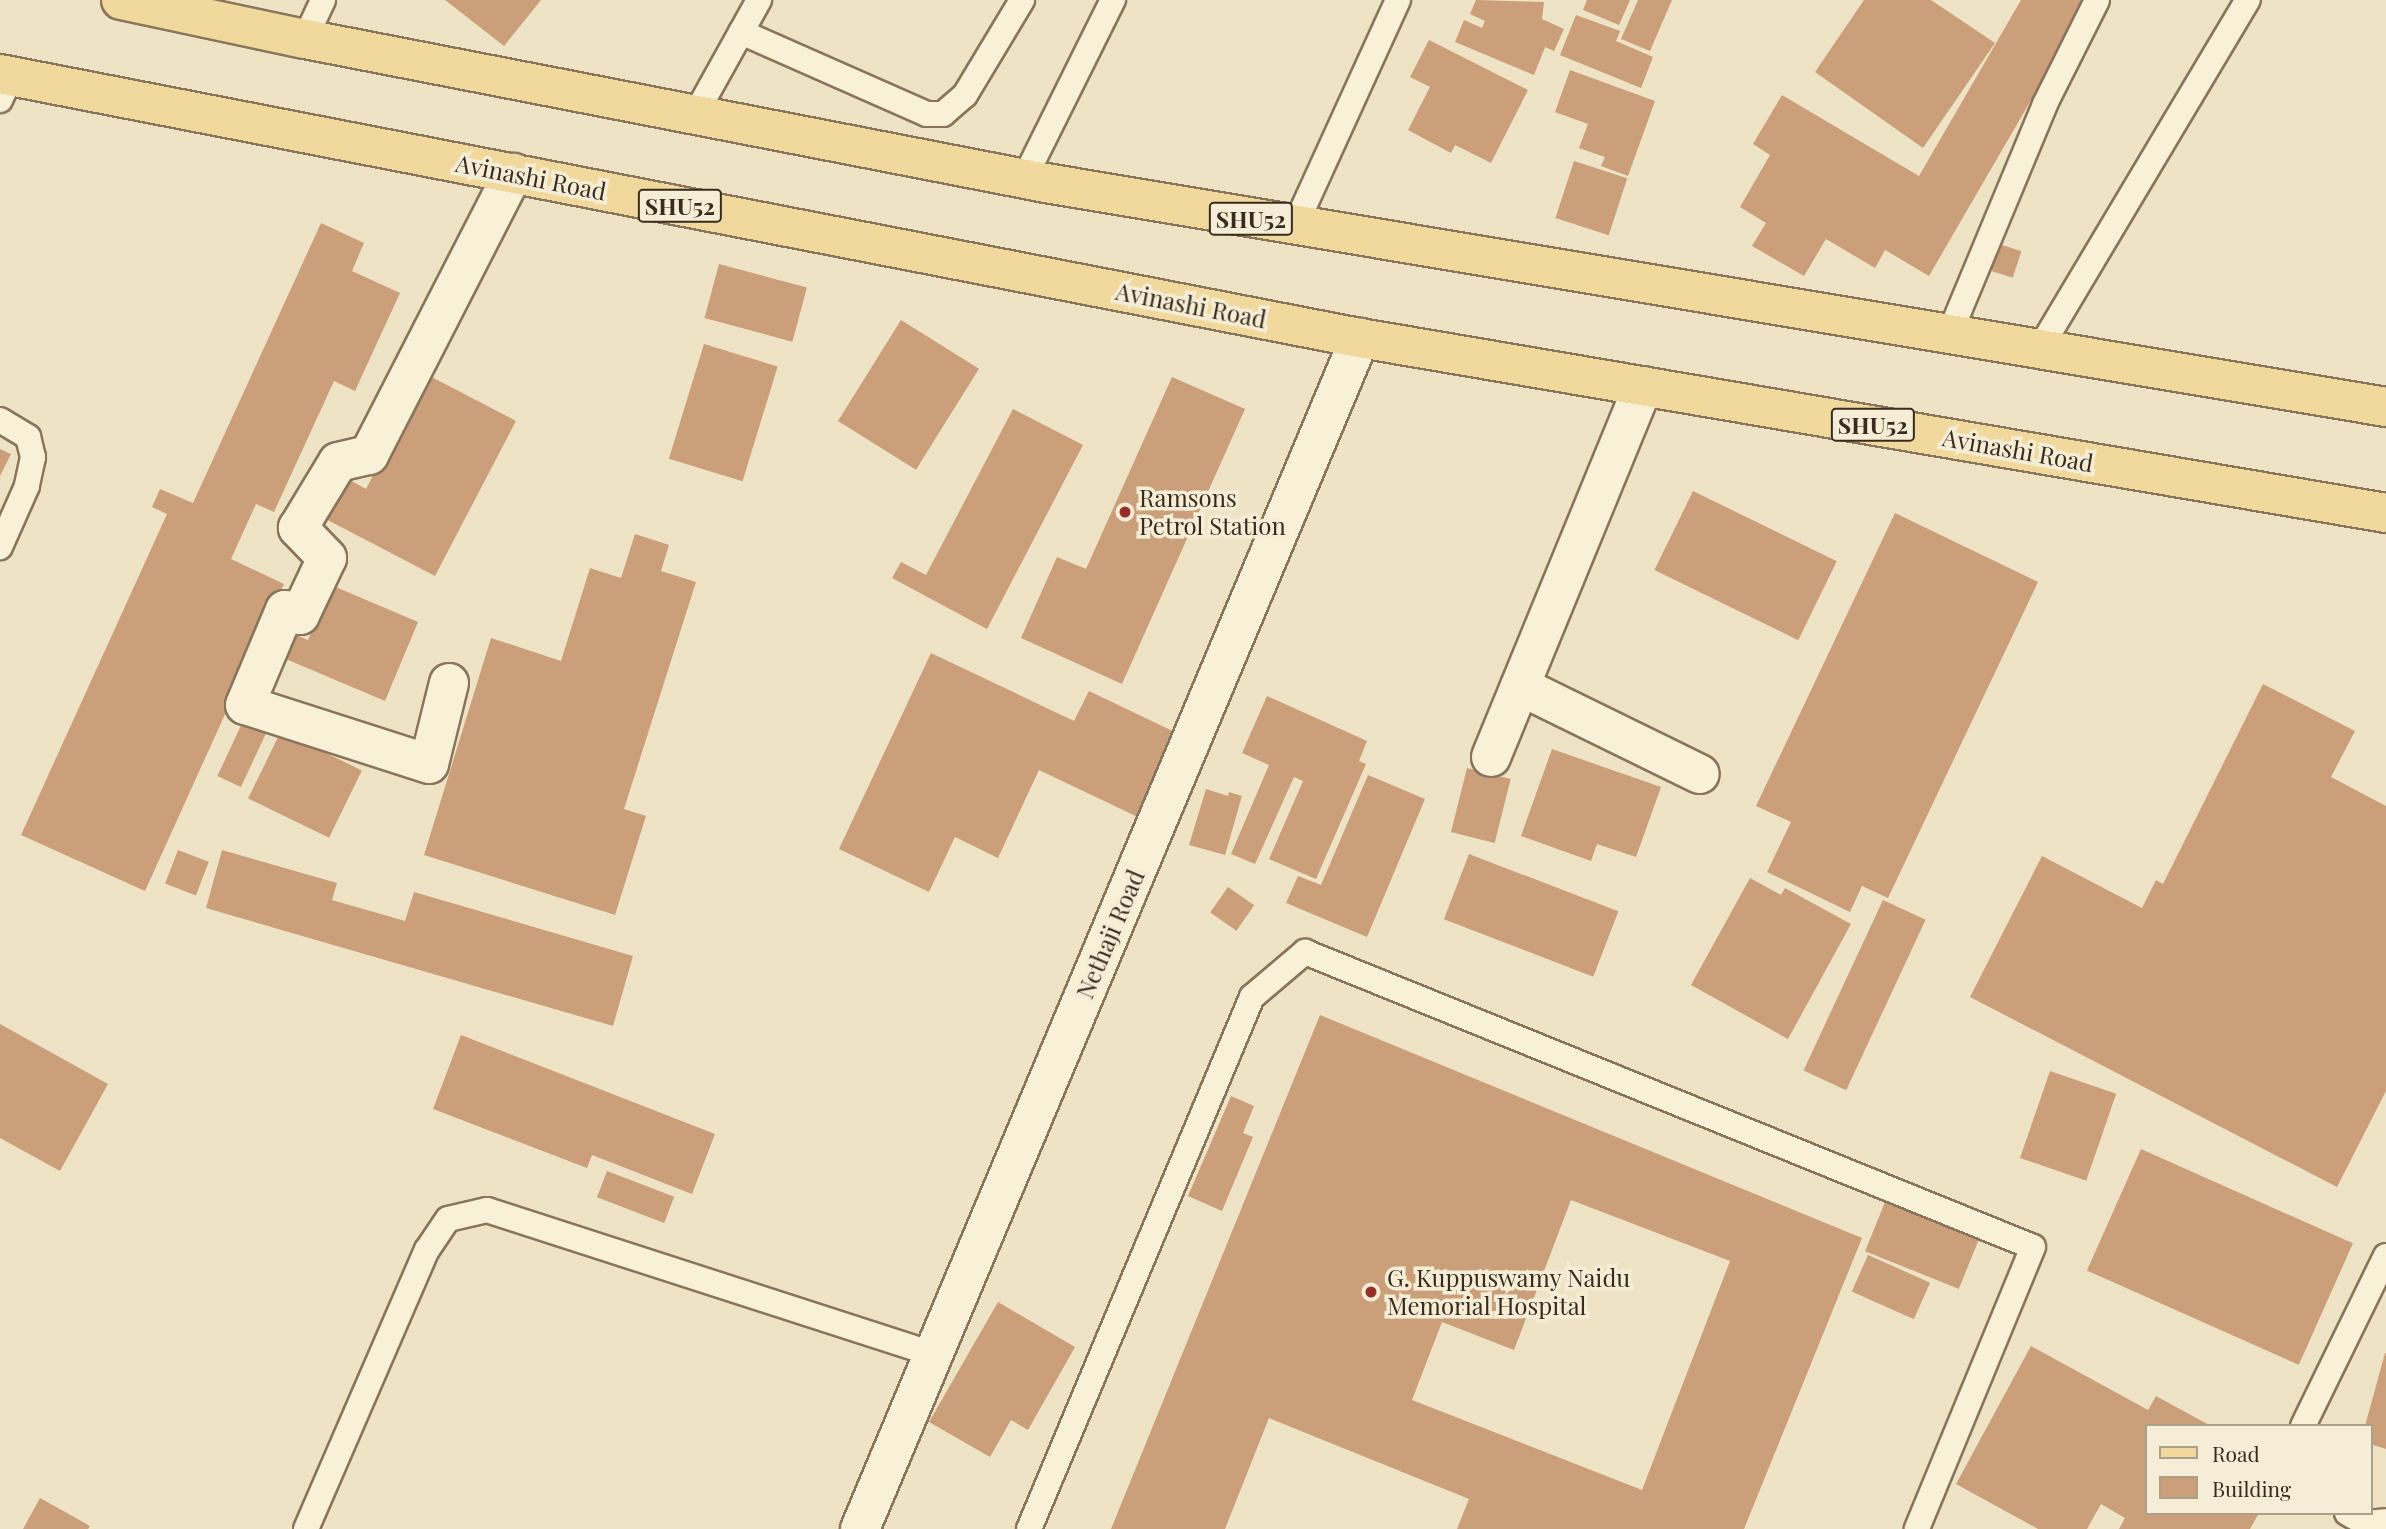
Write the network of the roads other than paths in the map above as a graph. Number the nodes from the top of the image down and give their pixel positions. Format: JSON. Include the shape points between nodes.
{"nodes":[{"id":1,"x":121,"y":0,"type":"edge"},
{"id":2,"x":323,"y":0,"type":"edge"},
{"id":3,"x":759,"y":0,"type":"edge"},
{"id":4,"x":1022,"y":0,"type":"edge"},
{"id":5,"x":1113,"y":0,"type":"edge"},
{"id":6,"x":1398,"y":0,"type":"edge"},
{"id":7,"x":2097,"y":0,"type":"edge"},
{"id":8,"x":2249,"y":0,"type":"edge"},
{"id":9,"x":741,"y":32,"type":"junction"},
{"id":10,"x":305,"y":39,"type":"junction"},
{"id":11,"x":4,"y":83,"type":"edge"},
{"id":12,"x":695,"y":115,"type":"junction"},
{"id":13,"x":513,"y":173,"type":"junction"},
{"id":14,"x":1024,"y":179,"type":"junction"},
{"id":15,"x":1295,"y":226,"type":"junction"},
{"id":16,"x":1949,"y":335,"type":"junction"},
{"id":17,"x":1360,"y":338,"type":"junction"},
{"id":18,"x":2039,"y":350,"type":"junction"},
{"id":19,"x":1643,"y":386,"type":"junction"},
{"id":20,"x":2386,"y":407,"type":"edge"},
{"id":21,"x":0,"y":420,"type":"edge"},
{"id":22,"x":2386,"y":513,"type":"edge"},
{"id":23,"x":0,"y":547,"type":"edge"},
{"id":24,"x":449,"y":683,"type":"dead end"},
{"id":25,"x":1520,"y":686,"type":"junction"},
{"id":26,"x":1491,"y":757,"type":"dead end"},
{"id":27,"x":1700,"y":774,"type":"dead end"},
{"id":28,"x":2384,"y":1263,"type":"edge"},
{"id":29,"x":933,"y":1354,"type":"junction"},
{"id":30,"x":2304,"y":1424,"type":"edge"},
{"id":31,"x":2351,"y":1515,"type":"edge"},
{"id":32,"x":2386,"y":1521,"type":"edge"},
{"id":33,"x":306,"y":1529,"type":"edge"},
{"id":34,"x":860,"y":1529,"type":"edge"},
{"id":35,"x":1029,"y":1529,"type":"edge"},
{"id":36,"x":1916,"y":1529,"type":"edge"}],
"edges":[{"from":1,"to":10,"type":"main road","number":"SHU52"},
{"from":2,"to":10,"type":"lane"},
{"from":3,"to":9,"type":"lane"},
{"from":4,"to":9,"type":"lane","via":[[965,95],[943,114],[927,114]]},
{"from":5,"to":14,"type":"lane"},
{"from":6,"to":15,"type":"lane"},
{"from":7,"to":16,"type":"lane","via":[[2045,104]]},
{"from":8,"to":18,"type":"lane"},
{"from":9,"to":12,"type":"lane"},
{"from":10,"to":12,"type":"main road","number":"SHU52"},
{"from":11,"to":13,"type":"main road","name":"Avinashi Road","number":"SHU52"},
{"from":12,"to":14,"type":"main road","number":"SHU52"},
{"from":13,"to":17,"type":"main road","name":"Avinashi Road","number":"SHU52"},
{"from":13,"to":24,"type":"street","via":[[369,455],[338,462],[298,527],[327,558],[300,615],[285,610],[245,705],[429,764]]},
{"from":14,"to":15,"type":"main road","number":"SHU52"},
{"from":15,"to":16,"type":"main road","number":"SHU52"},
{"from":16,"to":18,"type":"main road","number":"SHU52"},
{"from":17,"to":19,"type":"main road","name":"Avinashi Road","number":"SHU52"},
{"from":17,"to":29,"type":"street","name":"Nethaji Road"},
{"from":18,"to":20,"type":"main road","number":"SHU52"},
{"from":19,"to":22,"type":"main road","name":"Avinashi Road","number":"SHU52"},
{"from":19,"to":25,"type":"street"},
{"from":21,"to":23,"type":"lane","via":[[28,437],[33,457],[27,485]]},
{"from":25,"to":26,"type":"street"},
{"from":25,"to":27,"type":"street"},
{"from":28,"to":30,"type":"lane"},
{"from":29,"to":33,"type":"lane","via":[[487,1210],[449,1219],[427,1250]]},
{"from":29,"to":34,"type":"street","name":"Nethaji Road"},
{"from":31,"to":32,"type":"lane","via":[[2365,1523]]},
{"from":35,"to":36,"type":"lane","via":[[1252,997],[1305,952],[2033,1247]]}]}
